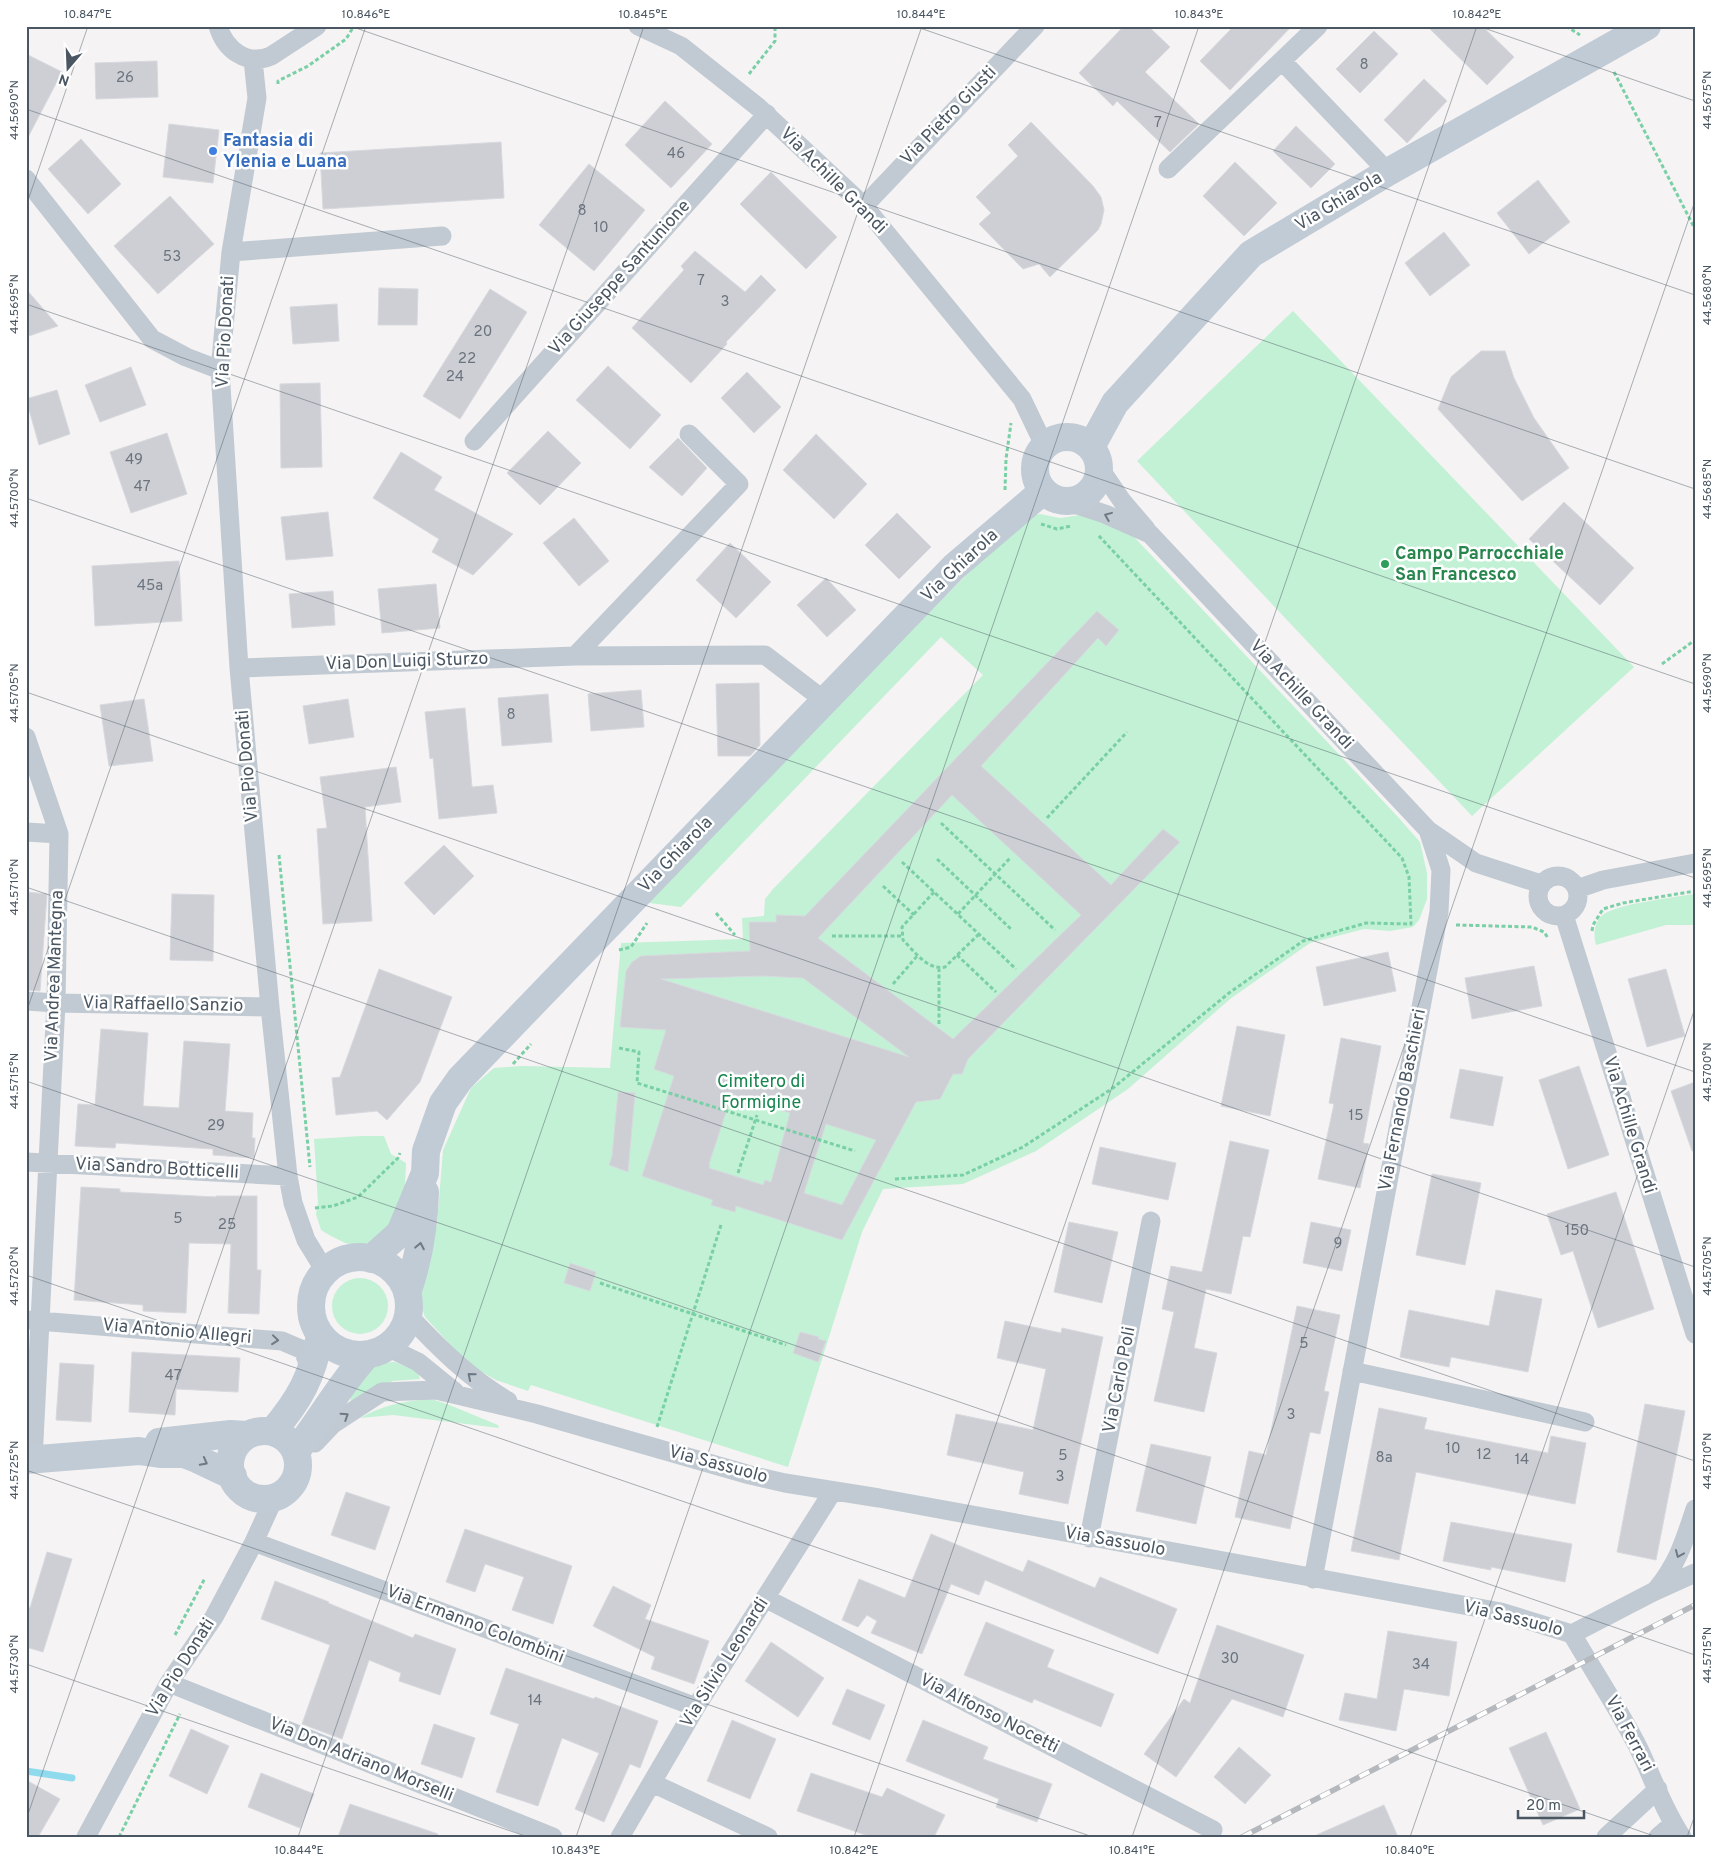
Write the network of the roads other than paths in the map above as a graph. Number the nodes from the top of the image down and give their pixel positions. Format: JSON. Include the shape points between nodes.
{"nodes":[{"id":1,"x":218,"y":26,"type":"edge"},
{"id":2,"x":317,"y":26,"type":"edge"},
{"id":3,"x":638,"y":26,"type":"edge"},
{"id":4,"x":1035,"y":26,"type":"edge"},
{"id":5,"x":1318,"y":26,"type":"edge"},
{"id":6,"x":1647,"y":26,"type":"edge"},
{"id":7,"x":253,"y":60,"type":"junction"},
{"id":8,"x":1282,"y":61,"type":"junction"},
{"id":9,"x":767,"y":114,"type":"junction"},
{"id":10,"x":1168,"y":169,"type":"dead end"},
{"id":11,"x":1388,"y":172,"type":"junction"},
{"id":12,"x":26,"y":179,"type":"edge"},
{"id":13,"x":864,"y":206,"type":"junction"},
{"id":14,"x":442,"y":236,"type":"dead end"},
{"id":15,"x":231,"y":252,"type":"junction"},
{"id":16,"x":220,"y":370,"type":"junction"},
{"id":17,"x":689,"y":434,"type":"dead end"},
{"id":18,"x":474,"y":441,"type":"dead end"},
{"id":19,"x":1045,"y":447,"type":"junction"},
{"id":20,"x":1095,"y":457,"type":"junction"},
{"id":21,"x":1061,"y":506,"type":"junction"},
{"id":22,"x":1150,"y":534,"type":"junction"},
{"id":23,"x":575,"y":656,"type":"junction"},
{"id":24,"x":239,"y":668,"type":"junction"},
{"id":25,"x":825,"y":701,"type":"junction"},
{"id":26,"x":26,"y":737,"type":"edge"},
{"id":27,"x":1428,"y":830,"type":"junction"},
{"id":28,"x":26,"y":832,"type":"edge"},
{"id":29,"x":59,"y":834,"type":"junction"},
{"id":30,"x":1695,"y":863,"type":"edge"},
{"id":31,"x":1541,"y":884,"type":"junction"},
{"id":32,"x":1577,"y":889,"type":"junction"},
{"id":33,"x":1564,"y":915,"type":"junction"},
{"id":34,"x":26,"y":1001,"type":"edge"},
{"id":35,"x":56,"y":1003,"type":"junction"},
{"id":36,"x":270,"y":1007,"type":"junction"},
{"id":37,"x":26,"y":1162,"type":"edge"},
{"id":38,"x":47,"y":1163,"type":"junction"},
{"id":39,"x":425,"y":1174,"type":"junction"},
{"id":40,"x":288,"y":1176,"type":"junction"},
{"id":41,"x":1151,"y":1222,"type":"dead end"},
{"id":42,"x":371,"y":1259,"type":"junction"},
{"id":43,"x":325,"y":1271,"type":"junction"},
{"id":44,"x":408,"y":1304,"type":"junction"},
{"id":45,"x":32,"y":1321,"type":"edge"},
{"id":46,"x":1695,"y":1334,"type":"edge"},
{"id":47,"x":320,"y":1336,"type":"junction"},
{"id":48,"x":376,"y":1351,"type":"junction"},
{"id":49,"x":311,"y":1371,"type":"junction"},
{"id":50,"x":1352,"y":1371,"type":"junction"},
{"id":51,"x":459,"y":1396,"type":"junction"},
{"id":52,"x":526,"y":1412,"type":"junction"},
{"id":53,"x":1584,"y":1422,"type":"dead end"},
{"id":54,"x":273,"y":1431,"type":"junction"},
{"id":55,"x":246,"y":1435,"type":"junction"},
{"id":56,"x":139,"y":1451,"type":"junction"},
{"id":57,"x":298,"y":1457,"type":"junction"},
{"id":58,"x":30,"y":1460,"type":"edge"},
{"id":59,"x":232,"y":1476,"type":"junction"},
{"id":60,"x":833,"y":1491,"type":"junction"},
{"id":61,"x":274,"y":1498,"type":"junction"},
{"id":62,"x":1695,"y":1510,"type":"edge"},
{"id":63,"x":1089,"y":1538,"type":"junction"},
{"id":64,"x":254,"y":1542,"type":"junction"},
{"id":65,"x":1695,"y":1573,"type":"edge"},
{"id":66,"x":1313,"y":1579,"type":"junction"},
{"id":67,"x":1653,"y":1592,"type":"junction"},
{"id":68,"x":765,"y":1598,"type":"junction"},
{"id":69,"x":1572,"y":1634,"type":"junction"},
{"id":70,"x":169,"y":1684,"type":"junction"},
{"id":71,"x":696,"y":1707,"type":"junction"},
{"id":72,"x":652,"y":1783,"type":"junction"},
{"id":73,"x":1658,"y":1789,"type":"junction"},
{"id":74,"x":1213,"y":1830,"type":"dead end"},
{"id":75,"x":1678,"y":1830,"type":"edge"},
{"id":76,"x":86,"y":1837,"type":"edge"},
{"id":77,"x":553,"y":1837,"type":"edge"},
{"id":78,"x":620,"y":1837,"type":"edge"},
{"id":79,"x":768,"y":1837,"type":"edge"},
{"id":80,"x":1606,"y":1837,"type":"edge"},
{"id":81,"x":1658,"y":1837,"type":"edge"}],
"edges":[{"from":1,"to":7,"type":"street","via":[[224,41],[234,52]]},
{"from":2,"to":7,"type":"street","via":[[271,56]]},
{"from":3,"to":9,"type":"street","name":"Via Achille Grandi","via":[[680,46]]},
{"from":4,"to":13,"type":"street","name":"Via Pietro Giusti"},
{"from":5,"to":8,"type":"street"},
{"from":6,"to":11,"type":"street","name":"Via Ghiarola"},
{"from":7,"to":15,"type":"street","name":"Via Pio Donati","via":[[257,98]]},
{"from":8,"to":10,"type":"street"},
{"from":8,"to":11,"type":"street"},
{"from":9,"to":13,"type":"street","name":"Via Achille Grandi"},
{"from":9,"to":18,"type":"street","name":"Via Giuseppe Santunione"},
{"from":11,"to":20,"type":"street","name":"Via Ghiarola","via":[[1251,254],[1115,402]]},
{"from":12,"to":16,"type":"street","via":[[152,339]]},
{"from":13,"to":19,"type":"street","name":"Via Achille Grandi","via":[[1022,399]]},
{"from":14,"to":15,"type":"street","name":"Via Pio Donati"},
{"from":15,"to":16,"type":"street","name":"Via Pio Donati"},
{"from":16,"to":24,"type":"street","name":"Via Pio Donati"},
{"from":17,"to":23,"type":"street","via":[[739,484]]},
{"from":19,"to":20,"type":"street","via":[[1053,440],[1073,438],[1083,441]]},
{"from":19,"to":21,"type":"street","via":[[1036,464],[1038,482]]},
{"from":20,"to":21,"type":"street","name":"Via Ghiarola","via":[[1098,478],[1094,488],[1081,498]]},
{"from":20,"to":22,"type":"street","via":[[1122,501]]},
{"from":22,"to":21,"type":"street","name":"Via Achille Grandi","one_way":true,"via":[[1105,514]]},
{"from":21,"to":25,"type":"street","name":"Via Ghiarola","via":[[954,567]]},
{"from":22,"to":27,"type":"street","name":"Via Achille Grandi"},
{"from":23,"to":24,"type":"street","name":"Via Don Luigi Sturzo"},
{"from":23,"to":25,"type":"street","name":"Via Don Luigi Sturzo","via":[[766,655]]},
{"from":24,"to":36,"type":"street","name":"Via Pio Donati"},
{"from":25,"to":39,"type":"street","name":"Via Ghiarola","via":[[460,1079],[443,1104],[432,1132],[426,1151]]},
{"from":26,"to":29,"type":"street","name":"Via Andrea Mantegna"},
{"from":27,"to":31,"type":"street","name":"Via Achille Grandi","via":[[1476,863]]},
{"from":27,"to":50,"type":"street","name":"Via Fernando Baschieri","via":[[1441,870],[1439,912]]},
{"from":28,"to":29,"type":"street"},
{"from":29,"to":35,"type":"street","name":"Via Andrea Mantegna"},
{"from":30,"to":32,"type":"street","via":[[1603,880]]},
{"from":31,"to":32,"type":"street","via":[[1557,875],[1569,879]]},
{"from":31,"to":33,"type":"street","via":[[1537,896],[1541,908],[1552,915]]},
{"from":32,"to":33,"type":"street","via":[[1574,908]]},
{"from":33,"to":46,"type":"street","name":"Via Achille Grandi"},
{"from":34,"to":35,"type":"street","name":"Via Raffaello Sanzio"},
{"from":35,"to":36,"type":"street","name":"Via Raffaello Sanzio"},
{"from":35,"to":38,"type":"street","name":"Via Andrea Mantegna"},
{"from":36,"to":40,"type":"street","name":"Via Pio Donati"},
{"from":37,"to":38,"type":"street","name":"Via Sandro Botticelli"},
{"from":38,"to":40,"type":"street","name":"Via Sandro Botticelli"},
{"from":38,"to":45,"type":"street","name":"Via Andrea Mantegna"},
{"from":39,"to":42,"type":"street","name":"Via Ghiarola","via":[[400,1233]]},
{"from":44,"to":39,"type":"street","name":"Via Pio Donati","one_way":true,"via":[[424,1223]]},
{"from":40,"to":43,"type":"street","name":"Via Pio Donati","via":[[292,1203],[306,1240]]},
{"from":41,"to":63,"type":"street","name":"Via Carlo Poli"},
{"from":42,"to":43,"type":"street","via":[[356,1257],[344,1260]]},
{"from":42,"to":44,"type":"street","via":[[396,1273]]},
{"from":43,"to":47,"type":"street","via":[[311,1298],[312,1318]]},
{"from":44,"to":48,"type":"street","name":"Via Pio Donati","via":[[401,1333]]},
{"from":52,"to":44,"type":"street","name":"Via Sassuolo","one_way":true,"via":[[483,1386],[437,1346]]},
{"from":45,"to":49,"type":"street","name":"Via Antonio Allegri","one_way":true,"via":[[282,1341],[303,1350]]},
{"from":45,"to":58,"type":"street","name":"Via Andrea Mantegna"},
{"from":47,"to":48,"type":"street","via":[[345,1354]]},
{"from":47,"to":49,"type":"street"},
{"from":48,"to":51,"type":"street","via":[[418,1362]]},
{"from":48,"to":57,"type":"street","name":"Via Pio Donati","via":[[338,1389],[307,1436]]},
{"from":49,"to":54,"type":"street","via":[[291,1411]]},
{"from":50,"to":53,"type":"street"},
{"from":50,"to":66,"type":"street","name":"Via Fernando Baschieri"},
{"from":51,"to":52,"type":"street","name":"Via Sassuolo"},
{"from":57,"to":51,"type":"street","name":"Via Sassuolo","one_way":true,"via":[[333,1424],[382,1392],[436,1390]]},
{"from":52,"to":60,"type":"street","name":"Via Sassuolo","via":[[750,1475]]},
{"from":54,"to":55,"type":"street"},
{"from":54,"to":57,"type":"street","via":[[284,1436]]},
{"from":55,"to":56,"type":"street","via":[[158,1442]]},
{"from":55,"to":59,"type":"street","via":[[231,1455]]},
{"from":56,"to":58,"type":"street"},
{"from":56,"to":59,"type":"street","one_way":true,"via":[[184,1454]]},
{"from":57,"to":61,"type":"street","name":"Via Pio Donati","via":[[296,1480],[289,1489]]},
{"from":59,"to":61,"type":"street","via":[[250,1496]]},
{"from":60,"to":63,"type":"street","name":"Via Sassuolo"},
{"from":60,"to":68,"type":"street","name":"Via Silvio Leonardi"},
{"from":61,"to":64,"type":"street","name":"Via Pio Donati"},
{"from":62,"to":67,"type":"street","one_way":true,"via":[[1676,1562]]},
{"from":63,"to":66,"type":"street","name":"Via Sassuolo"},
{"from":64,"to":70,"type":"street","name":"Via Pio Donati","via":[[214,1617]]},
{"from":64,"to":71,"type":"street","name":"Via Ermanno Colombini"},
{"from":65,"to":67,"type":"street","name":"Via Sassuolo"},
{"from":66,"to":69,"type":"street","name":"Via Sassuolo","via":[[1501,1612]]},
{"from":67,"to":69,"type":"street","name":"Via Sassuolo"},
{"from":68,"to":71,"type":"street","name":"Via Silvio Leonardi"},
{"from":68,"to":74,"type":"street","name":"Via Alfonso Nocetti"},
{"from":69,"to":73,"type":"street","name":"Via Ferrari","via":[[1621,1715]]},
{"from":70,"to":76,"type":"street","name":"Via Pio Donati"},
{"from":70,"to":77,"type":"street","name":"Via Don Adriano Morselli"},
{"from":71,"to":72,"type":"street","name":"Via Silvio Leonardi"},
{"from":72,"to":78,"type":"street","name":"Via Silvio Leonardi"},
{"from":72,"to":79,"type":"street"},
{"from":73,"to":75,"type":"street","name":"Via Ferrari"},
{"from":73,"to":80,"type":"street"},
{"from":75,"to":81,"type":"street"}]}
